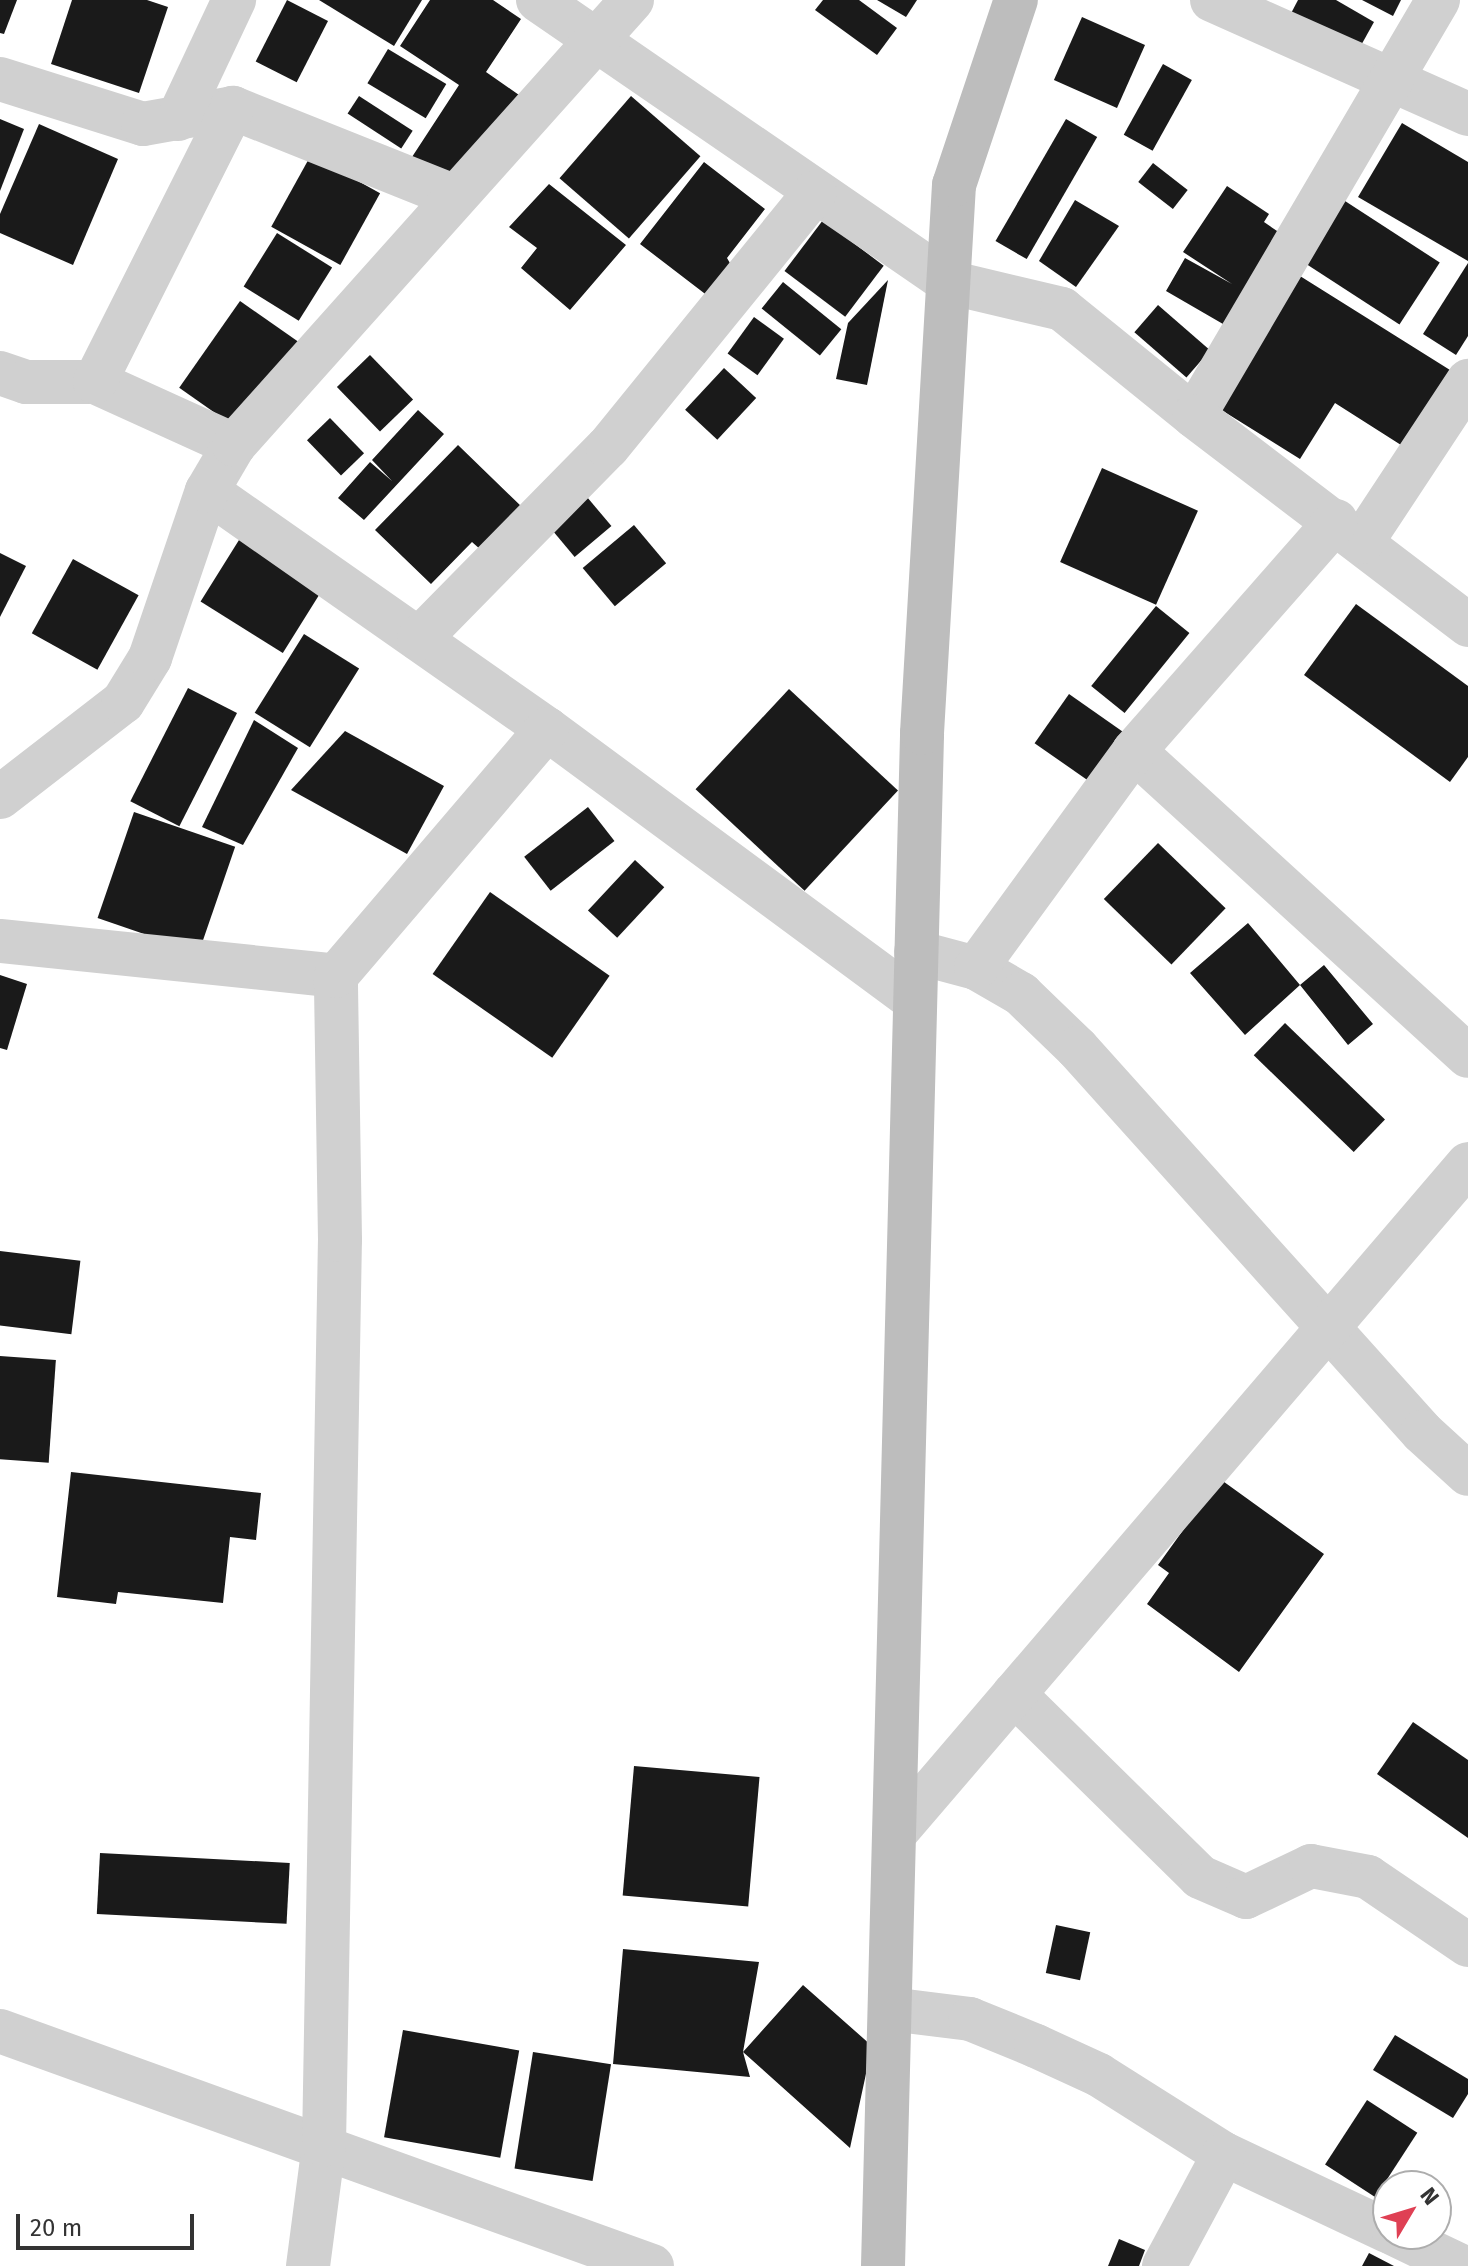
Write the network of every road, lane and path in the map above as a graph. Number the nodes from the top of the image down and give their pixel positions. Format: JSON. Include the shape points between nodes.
{"nodes":[{"id":1,"x":234,"y":0,"type":"edge"},
{"id":2,"x":538,"y":0,"type":"edge"},
{"id":3,"x":632,"y":0,"type":"edge"},
{"id":4,"x":1016,"y":0,"type":"edge"},
{"id":5,"x":1212,"y":0,"type":"edge"},
{"id":6,"x":1438,"y":0,"type":"edge"},
{"id":7,"x":599,"y":42,"type":"junction"},
{"id":8,"x":1393,"y":78,"type":"junction"},
{"id":9,"x":0,"y":79,"type":"edge"},
{"id":10,"x":233,"y":108,"type":"junction"},
{"id":11,"x":1468,"y":114,"type":"edge"},
{"id":12,"x":178,"y":119,"type":"junction"},
{"id":13,"x":815,"y":192,"type":"junction"},
{"id":14,"x":455,"y":197,"type":"junction"},
{"id":15,"x":948,"y":282,"type":"junction"},
{"id":16,"x":0,"y":373,"type":"edge"},
{"id":17,"x":1468,"y":381,"type":"edge"},
{"id":18,"x":95,"y":382,"type":"junction"},
{"id":19,"x":1194,"y":416,"type":"junction"},
{"id":20,"x":234,"y":445,"type":"junction"},
{"id":21,"x":207,"y":491,"type":"junction"},
{"id":22,"x":1349,"y":532,"type":"junction"},
{"id":23,"x":1468,"y":625,"type":"edge"},
{"id":24,"x":419,"y":639,"type":"junction"},
{"id":25,"x":547,"y":729,"type":"junction"},
{"id":26,"x":1134,"y":751,"type":"junction"},
{"id":27,"x":0,"y":797,"type":"edge"},
{"id":28,"x":0,"y":941,"type":"edge"},
{"id":29,"x":916,"y":952,"type":"junction"},
{"id":30,"x":976,"y":968,"type":"junction"},
{"id":31,"x":336,"y":976,"type":"junction"},
{"id":32,"x":915,"y":1000,"type":"junction"},
{"id":33,"x":1468,"y":1056,"type":"edge"},
{"id":34,"x":1468,"y":1164,"type":"edge"},
{"id":35,"x":1327,"y":1325,"type":"junction"},
{"id":36,"x":1468,"y":1474,"type":"edge"},
{"id":37,"x":1014,"y":1694,"type":"junction"},
{"id":38,"x":897,"y":1831,"type":"junction"},
{"id":39,"x":1468,"y":1945,"type":"edge"},
{"id":40,"x":890,"y":2009,"type":"junction"},
{"id":41,"x":0,"y":2031,"type":"edge"},
{"id":42,"x":324,"y":2145,"type":"junction"},
{"id":43,"x":1224,"y":2154,"type":"junction"},
{"id":44,"x":1372,"y":2223,"type":"edge"},
{"id":45,"x":1428,"y":2250,"type":"edge"},
{"id":46,"x":308,"y":2266,"type":"edge"},
{"id":47,"x":652,"y":2266,"type":"edge"},
{"id":48,"x":883,"y":2266,"type":"edge"},
{"id":49,"x":1164,"y":2266,"type":"edge"},
{"id":50,"x":1461,"y":2266,"type":"edge"}],
"edges":[{"from":1,"to":12,"type":"street"},
{"from":2,"to":7,"type":"street"},
{"from":3,"to":7,"type":"street"},
{"from":4,"to":15,"type":"street","via":[[954,185]]},
{"from":5,"to":8,"type":"street"},
{"from":6,"to":8,"type":"street"},
{"from":7,"to":13,"type":"street"},
{"from":7,"to":14,"type":"street"},
{"from":8,"to":11,"type":"street"},
{"from":8,"to":19,"type":"street"},
{"from":9,"to":12,"type":"street","via":[[143,124]]},
{"from":10,"to":12,"type":"street"},
{"from":10,"to":14,"type":"street"},
{"from":10,"to":18,"type":"street"},
{"from":13,"to":15,"type":"street"},
{"from":13,"to":24,"type":"street","via":[[608,447]]},
{"from":14,"to":20,"type":"street"},
{"from":15,"to":19,"type":"street","via":[[1062,309]]},
{"from":15,"to":29,"type":"street"},
{"from":16,"to":18,"type":"street","via":[[26,382]]},
{"from":17,"to":22,"type":"street"},
{"from":18,"to":20,"type":"street"},
{"from":19,"to":22,"type":"street"},
{"from":20,"to":21,"type":"street"},
{"from":21,"to":24,"type":"street"},
{"from":21,"to":27,"type":"street","via":[[150,658],[123,702]]},
{"from":22,"to":23,"type":"street"},
{"from":22,"to":26,"type":"street"},
{"from":24,"to":25,"type":"street"},
{"from":25,"to":31,"type":"street"},
{"from":25,"to":32,"type":"street"},
{"from":26,"to":30,"type":"street"},
{"from":26,"to":33,"type":"street"},
{"from":28,"to":31,"type":"street"},
{"from":29,"to":30,"type":"street"},
{"from":29,"to":32,"type":"street"},
{"from":30,"to":35,"type":"street","via":[[1021,994],[1077,1048]]},
{"from":31,"to":42,"type":"street","via":[[340,1240]]},
{"from":32,"to":38,"type":"street"},
{"from":34,"to":35,"type":"street"},
{"from":35,"to":36,"type":"street"},
{"from":35,"to":37,"type":"street"},
{"from":37,"to":38,"type":"street"},
{"from":37,"to":39,"type":"street","via":[[1200,1877],[1246,1897],[1311,1866],[1368,1877]]},
{"from":38,"to":40,"type":"street"},
{"from":40,"to":43,"type":"street","via":[[970,2019],[1036,2046],[1099,2075]]},
{"from":40,"to":48,"type":"street"},
{"from":41,"to":42,"type":"street"},
{"from":42,"to":46,"type":"street"},
{"from":42,"to":47,"type":"street"},
{"from":43,"to":44,"type":"street"},
{"from":43,"to":49,"type":"street"},
{"from":45,"to":50,"type":"street"}]}
